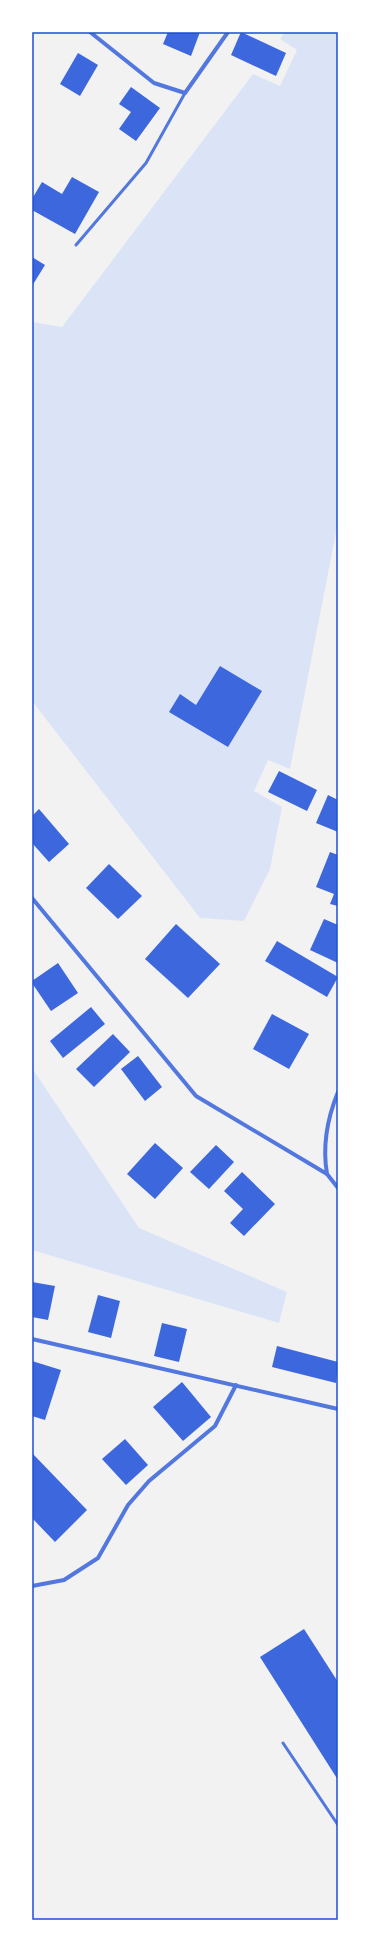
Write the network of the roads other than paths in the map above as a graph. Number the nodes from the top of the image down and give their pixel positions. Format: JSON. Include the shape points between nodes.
{"nodes":[{"id":1,"x":90,"y":32,"type":"edge"},
{"id":2,"x":228,"y":32,"type":"edge"},
{"id":3,"x":185,"y":92,"type":"junction"},
{"id":4,"x":76,"y":245,"type":"dead end"},
{"id":5,"x":32,"y":898,"type":"edge"},
{"id":6,"x":338,"y":1092,"type":"edge"},
{"id":7,"x":327,"y":1174,"type":"junction"},
{"id":8,"x":338,"y":1188,"type":"edge"},
{"id":9,"x":32,"y":1339,"type":"edge"},
{"id":10,"x":236,"y":1386,"type":"junction"},
{"id":11,"x":338,"y":1409,"type":"edge"},
{"id":12,"x":32,"y":1586,"type":"edge"},
{"id":13,"x":283,"y":1743,"type":"dead end"},
{"id":14,"x":338,"y":1825,"type":"edge"}],
"edges":[{"from":1,"to":3,"type":"street","via":[[154,83]]},
{"from":2,"to":3,"type":"street"},
{"from":3,"to":4,"type":"lane","via":[[146,162]]},
{"from":5,"to":7,"type":"street","via":[[196,1096]]},
{"from":6,"to":7,"type":"street","via":[[324,1144]]},
{"from":7,"to":8,"type":"street"},
{"from":9,"to":10,"type":"street"},
{"from":10,"to":11,"type":"street"},
{"from":10,"to":12,"type":"street","via":[[215,1426],[149,1481],[128,1505],[98,1558],[64,1580]]},
{"from":13,"to":14,"type":"lane"}]}
